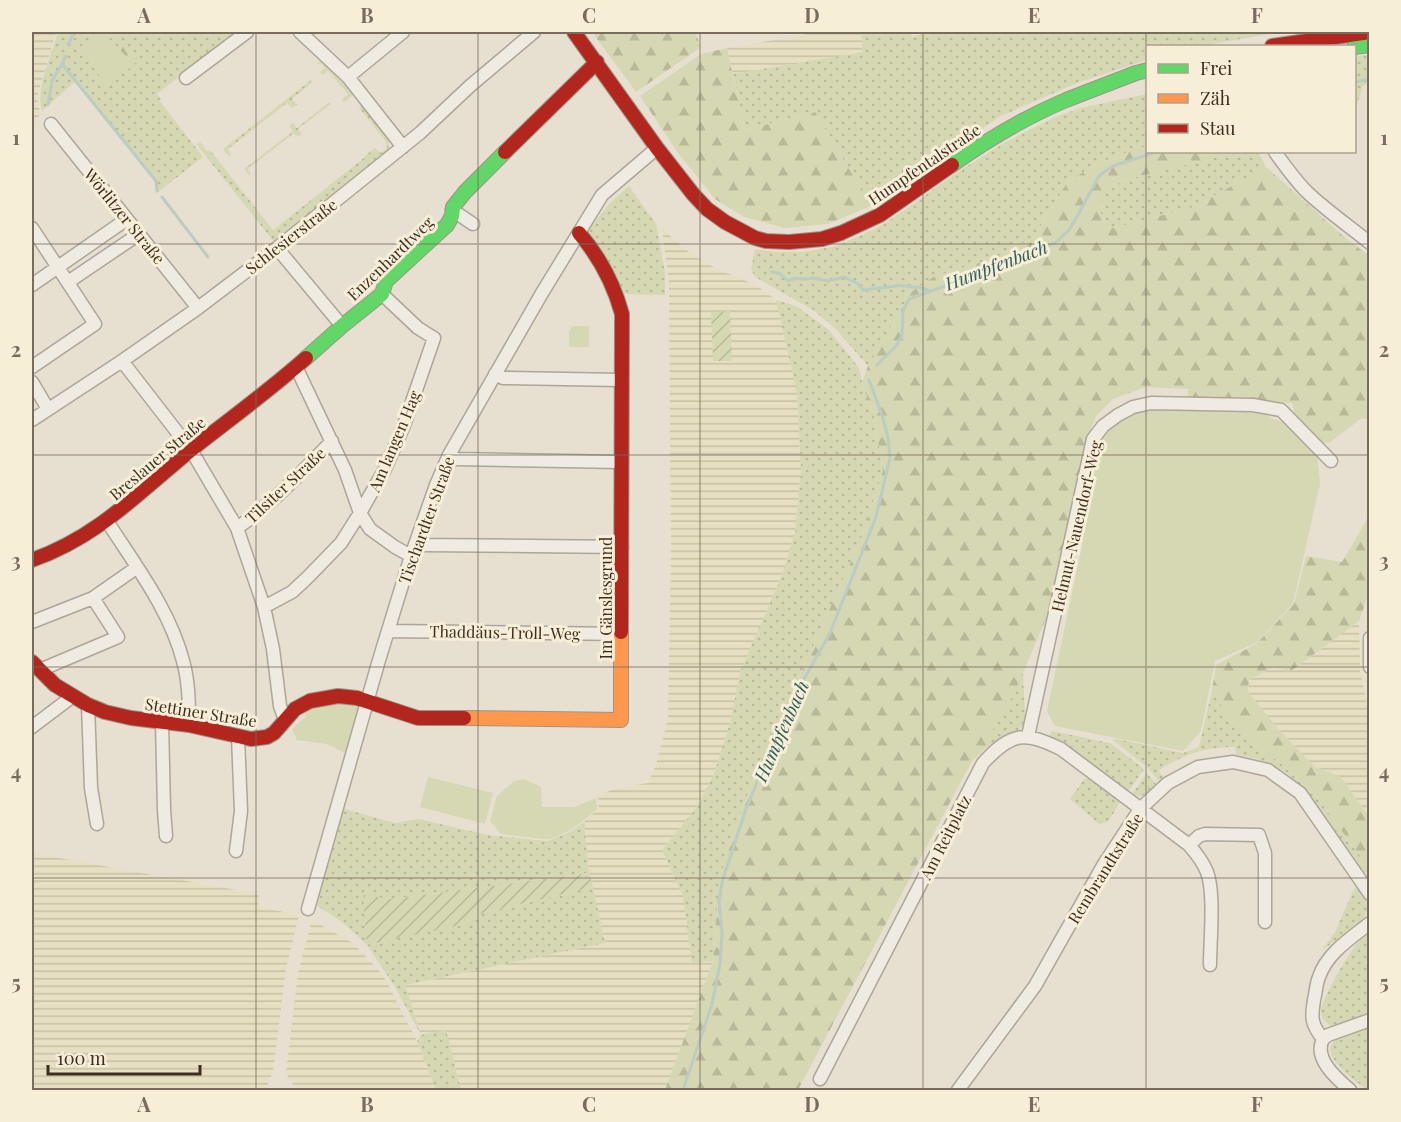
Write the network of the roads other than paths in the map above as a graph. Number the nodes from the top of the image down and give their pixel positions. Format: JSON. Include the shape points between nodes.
{"nodes":[{"id":1,"x":247,"y":32,"type":"edge"},
{"id":2,"x":300,"y":32,"type":"edge"},
{"id":3,"x":403,"y":32,"type":"edge"},
{"id":4,"x":534,"y":32,"type":"edge"},
{"id":5,"x":574,"y":32,"type":"edge"},
{"id":6,"x":1370,"y":32,"type":"edge"},
{"id":7,"x":1279,"y":45,"type":"edge"},
{"id":8,"x":597,"y":62,"type":"junction"},
{"id":9,"x":348,"y":77,"type":"junction"},
{"id":10,"x":1146,"y":77,"type":"edge"},
{"id":11,"x":186,"y":78,"type":"dead end"},
{"id":12,"x":51,"y":124,"type":"dead end"},
{"id":13,"x":403,"y":147,"type":"junction"},
{"id":14,"x":657,"y":148,"type":"junction"},
{"id":15,"x":1276,"y":153,"type":"edge"},
{"id":16,"x":452,"y":210,"type":"junction"},
{"id":17,"x":127,"y":219,"type":"junction"},
{"id":18,"x":472,"y":224,"type":"dead end"},
{"id":19,"x":32,"y":228,"type":"edge"},
{"id":20,"x":579,"y":233,"type":"junction"},
{"id":21,"x":139,"y":234,"type":"junction"},
{"id":22,"x":1370,"y":243,"type":"edge"},
{"id":23,"x":92,"y":244,"type":"junction"},
{"id":24,"x":277,"y":248,"type":"junction"},
{"id":25,"x":103,"y":258,"type":"junction"},
{"id":26,"x":58,"y":268,"type":"junction"},
{"id":27,"x":68,"y":282,"type":"junction"},
{"id":28,"x":32,"y":285,"type":"edge"},
{"id":29,"x":382,"y":294,"type":"junction"},
{"id":30,"x":198,"y":308,"type":"junction"},
{"id":31,"x":342,"y":326,"type":"junction"},
{"id":32,"x":122,"y":361,"type":"junction"},
{"id":33,"x":32,"y":367,"type":"edge"},
{"id":34,"x":296,"y":367,"type":"junction"},
{"id":35,"x":495,"y":374,"type":"junction"},
{"id":36,"x":621,"y":380,"type":"junction"},
{"id":37,"x":32,"y":382,"type":"edge"},
{"id":38,"x":48,"y":409,"type":"junction"},
{"id":39,"x":32,"y":420,"type":"edge"},
{"id":40,"x":332,"y":441,"type":"junction"},
{"id":41,"x":191,"y":450,"type":"junction"},
{"id":42,"x":449,"y":455,"type":"junction"},
{"id":43,"x":621,"y":462,"type":"junction"},
{"id":44,"x":1331,"y":462,"type":"dead end"},
{"id":45,"x":360,"y":513,"type":"junction"},
{"id":46,"x":107,"y":521,"type":"junction"},
{"id":47,"x":237,"y":528,"type":"junction"},
{"id":48,"x":416,"y":542,"type":"junction"},
{"id":49,"x":622,"y":547,"type":"junction"},
{"id":50,"x":411,"y":556,"type":"junction"},
{"id":51,"x":32,"y":560,"type":"edge"},
{"id":52,"x":136,"y":568,"type":"junction"},
{"id":53,"x":93,"y":598,"type":"junction"},
{"id":54,"x":264,"y":607,"type":"junction"},
{"id":55,"x":32,"y":622,"type":"edge"},
{"id":56,"x":388,"y":631,"type":"junction"},
{"id":57,"x":621,"y":634,"type":"junction"},
{"id":58,"x":1370,"y":638,"type":"edge"},
{"id":59,"x":36,"y":666,"type":"edge"},
{"id":60,"x":1370,"y":668,"type":"edge"},
{"id":61,"x":73,"y":696,"type":"junction"},
{"id":62,"x":368,"y":702,"type":"junction"},
{"id":63,"x":88,"y":705,"type":"junction"},
{"id":64,"x":285,"y":720,"type":"junction"},
{"id":65,"x":162,"y":722,"type":"junction"},
{"id":66,"x":189,"y":725,"type":"junction"},
{"id":67,"x":32,"y":727,"type":"edge"},
{"id":68,"x":1028,"y":736,"type":"junction"},
{"id":69,"x":238,"y":737,"type":"junction"},
{"id":70,"x":1140,"y":809,"type":"junction"},
{"id":71,"x":97,"y":824,"type":"dead end"},
{"id":72,"x":166,"y":836,"type":"dead end"},
{"id":73,"x":1189,"y":845,"type":"junction"},
{"id":74,"x":236,"y":851,"type":"dead end"},
{"id":75,"x":1370,"y":894,"type":"edge"},
{"id":76,"x":308,"y":909,"type":"dead end"},
{"id":77,"x":1265,"y":922,"type":"dead end"},
{"id":78,"x":1370,"y":923,"type":"edge"},
{"id":79,"x":1210,"y":965,"type":"dead end"},
{"id":80,"x":1370,"y":1020,"type":"edge"},
{"id":81,"x":1323,"y":1038,"type":"junction"},
{"id":82,"x":820,"y":1079,"type":"dead end"},
{"id":83,"x":958,"y":1090,"type":"edge"},
{"id":84,"x":1350,"y":1090,"type":"edge"}],
"edges":[{"from":1,"to":11,"type":"street"},
{"from":2,"to":9,"type":"street"},
{"from":3,"to":9,"type":"street"},
{"from":4,"to":13,"type":"street","name":"Schlesierstraße"},
{"from":5,"to":8,"type":"street","name":"Humpfentalstraße"},
{"from":6,"to":7,"type":"street"},
{"from":8,"to":14,"type":"street","name":"Humpfentalstraße"},
{"from":8,"to":16,"type":"street","name":"Enzenhardtweg","via":[[465,192]]},
{"from":9,"to":13,"type":"street"},
{"from":10,"to":14,"type":"street","name":"Humpfentalstraße","via":[[1095,89],[1015,125],[880,215],[822,239],[766,241],[732,226],[707,209]]},
{"from":12,"to":17,"type":"street","name":"Wörlitzer Straße"},
{"from":13,"to":24,"type":"street","name":"Schlesierstraße"},
{"from":14,"to":20,"type":"street","name":"Tischardter Straße","via":[[602,195]]},
{"from":15,"to":22,"type":"street","via":[[1306,192]]},
{"from":16,"to":18,"type":"street"},
{"from":16,"to":29,"type":"street","name":"Enzenhardtweg","via":[[447,225],[386,281]]},
{"from":17,"to":21,"type":"street","name":"Wörlitzer Straße"},
{"from":17,"to":23,"type":"street"},
{"from":19,"to":26,"type":"street"},
{"from":20,"to":35,"type":"street","name":"Tischardter Straße"},
{"from":20,"to":36,"type":"street","name":"Im Gänslesgrund","via":[[618,297],[622,314]]},
{"from":21,"to":25,"type":"street"},
{"from":21,"to":30,"type":"street","name":"Wörlitzer Straße"},
{"from":23,"to":25,"type":"street"},
{"from":23,"to":26,"type":"street"},
{"from":24,"to":30,"type":"street","name":"Schlesierstraße"},
{"from":24,"to":31,"type":"street"},
{"from":25,"to":27,"type":"street"},
{"from":26,"to":27,"type":"street"},
{"from":26,"to":28,"type":"street"},
{"from":27,"to":33,"type":"street","via":[[95,324]]},
{"from":29,"to":31,"type":"street","name":"Enzenhardtweg"},
{"from":29,"to":45,"type":"street","name":"Am langen Hag","via":[[434,338],[385,469]]},
{"from":30,"to":32,"type":"street","name":"Schlesierstraße"},
{"from":31,"to":34,"type":"street","name":"Enzenhardtweg"},
{"from":32,"to":38,"type":"street","name":"Schlesierstraße"},
{"from":32,"to":41,"type":"street"},
{"from":34,"to":40,"type":"street"},
{"from":34,"to":41,"type":"street","name":"Breslauer Straße"},
{"from":35,"to":36,"type":"street","via":[[503,378]]},
{"from":35,"to":42,"type":"street","name":"Tischardter Straße"},
{"from":36,"to":43,"type":"street","name":"Im Gänslesgrund"},
{"from":37,"to":38,"type":"street"},
{"from":38,"to":39,"type":"street","name":"Schlesierstraße"},
{"from":40,"to":45,"type":"street"},
{"from":40,"to":47,"type":"street","name":"Tilsiter Straße","via":[[287,488]]},
{"from":41,"to":46,"type":"street","name":"Breslauer Straße"},
{"from":41,"to":47,"type":"street"},
{"from":42,"to":43,"type":"street","via":[[457,459]]},
{"from":42,"to":48,"type":"street","name":"Tischardter Straße"},
{"from":43,"to":49,"type":"street","name":"Im Gänslesgrund"},
{"from":44,"to":68,"type":"street","name":"Helmut-Nauendorf-Weg","via":[[1281,410],[1253,405],[1150,403],[1133,407],[1103,426],[1093,439]]},
{"from":45,"to":50,"type":"street","via":[[370,529]]},
{"from":45,"to":54,"type":"street","name":"Am langen Hag","via":[[341,543],[308,577],[292,592]]},
{"from":46,"to":51,"type":"street","name":"Breslauer Straße","via":[[55,552]]},
{"from":46,"to":52,"type":"street"},
{"from":47,"to":54,"type":"street"},
{"from":48,"to":49,"type":"street"},
{"from":48,"to":50,"type":"street","name":"Tischardter Straße"},
{"from":49,"to":57,"type":"street","name":"Im Gänslesgrund"},
{"from":50,"to":56,"type":"street","name":"Tischardter Straße"},
{"from":52,"to":53,"type":"street"},
{"from":52,"to":66,"type":"street","via":[[176,639],[184,663]]},
{"from":53,"to":55,"type":"street"},
{"from":53,"to":59,"type":"street","via":[[118,637]]},
{"from":54,"to":64,"type":"street"},
{"from":56,"to":57,"type":"street","name":"Thaddäus-Troll-Weg"},
{"from":56,"to":62,"type":"street","name":"Tischardter Straße"},
{"from":57,"to":62,"type":"street","name":"Im Gänslesgrund","via":[[621,720],[418,718]]},
{"from":58,"to":60,"type":"street"},
{"from":59,"to":61,"type":"street","name":"Stettiner Straße"},
{"from":61,"to":63,"type":"street","name":"Stettiner Straße"},
{"from":61,"to":67,"type":"street"},
{"from":62,"to":64,"type":"street","name":"Stettiner Straße","via":[[338,696],[310,701]]},
{"from":62,"to":76,"type":"street","name":"Tischardter Straße"},
{"from":63,"to":65,"type":"street","name":"Stettiner Straße","via":[[131,718]]},
{"from":63,"to":71,"type":"street","via":[[91,788]]},
{"from":64,"to":69,"type":"street","name":"Stettiner Straße","via":[[267,737]]},
{"from":65,"to":66,"type":"street","name":"Stettiner Straße"},
{"from":65,"to":72,"type":"street"},
{"from":66,"to":69,"type":"street","name":"Stettiner Straße"},
{"from":68,"to":70,"type":"street","via":[[1061,749]]},
{"from":68,"to":82,"type":"street","name":"Am Reitplatz","via":[[1010,740],[983,762]]},
{"from":69,"to":74,"type":"street","via":[[241,811]]},
{"from":70,"to":73,"type":"street"},
{"from":70,"to":75,"type":"street","name":"Rembrandtstraße","via":[[1168,783],[1198,766],[1233,762],[1268,770],[1300,793]]},
{"from":70,"to":83,"type":"street","name":"Rembrandtstraße","via":[[1035,986]]},
{"from":73,"to":77,"type":"street","via":[[1205,834],[1259,835],[1265,853]]},
{"from":73,"to":79,"type":"street","via":[[1208,873]]},
{"from":78,"to":81,"type":"street","via":[[1333,954],[1318,978],[1313,1023]]},
{"from":80,"to":81,"type":"street"},
{"from":81,"to":84,"type":"street","via":[[1320,1050],[1325,1063]]}]}
